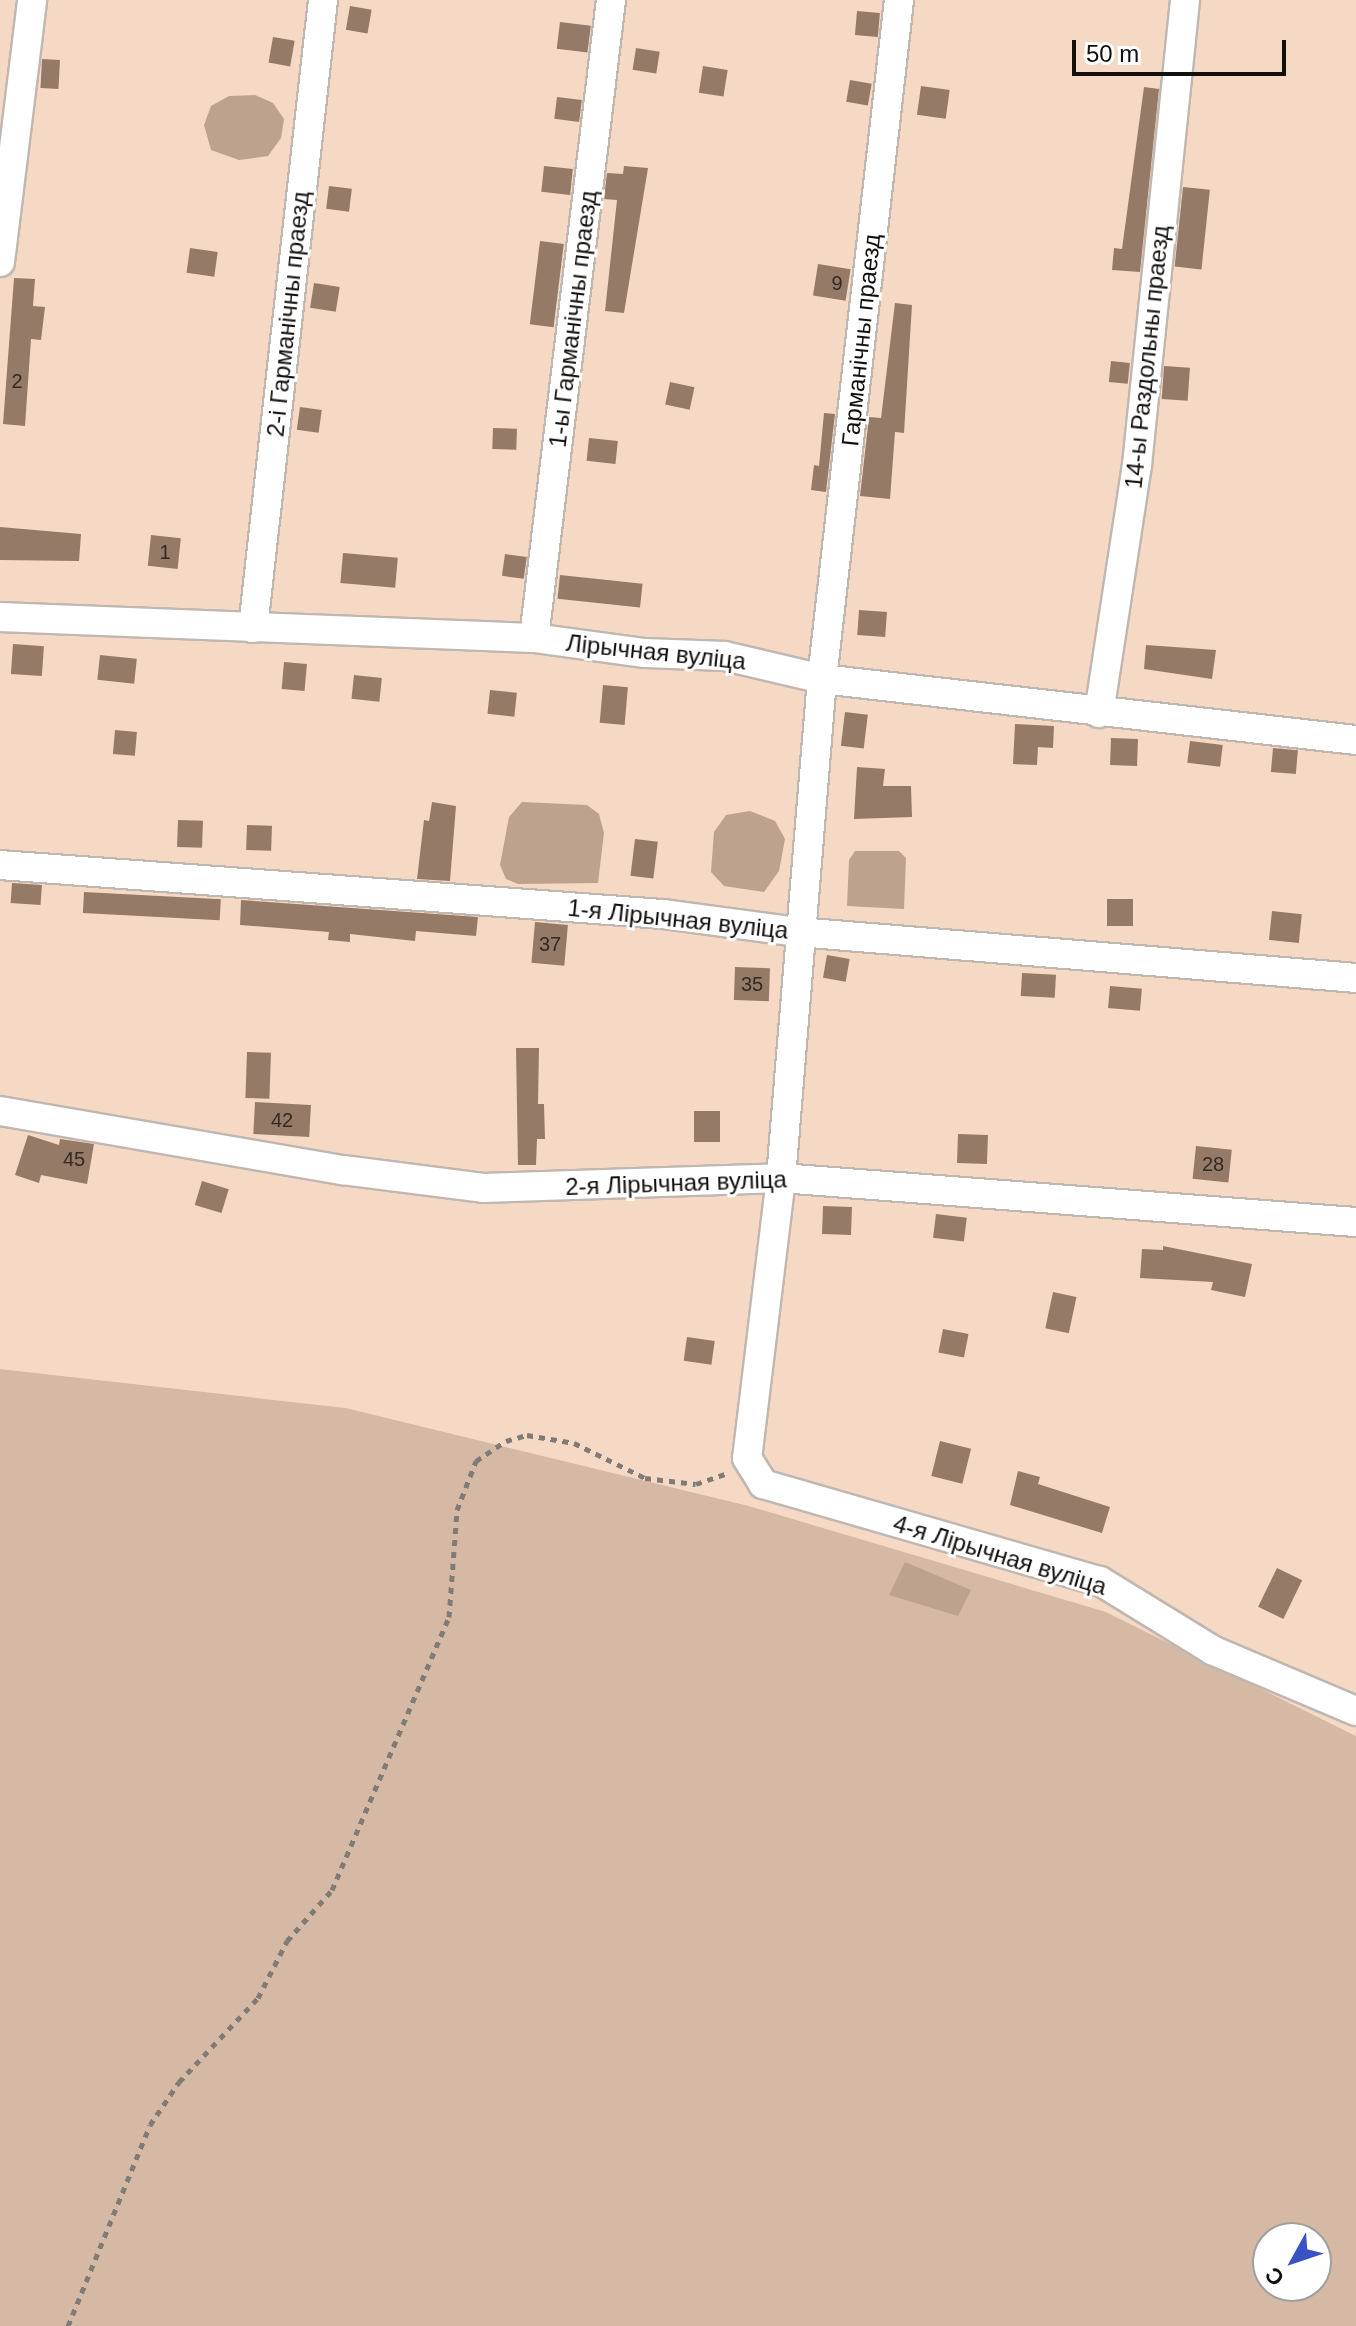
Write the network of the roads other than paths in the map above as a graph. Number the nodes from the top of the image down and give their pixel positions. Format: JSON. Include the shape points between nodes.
{"nodes":[{"id":1,"x":32,"y":0,"type":"edge"},
{"id":2,"x":323,"y":0,"type":"edge"},
{"id":3,"x":611,"y":0,"type":"edge"},
{"id":4,"x":899,"y":0,"type":"edge"},
{"id":5,"x":1185,"y":0,"type":"edge"},
{"id":6,"x":0,"y":262,"type":"edge"},
{"id":7,"x":0,"y":617,"type":"edge"},
{"id":8,"x":253,"y":628,"type":"junction"},
{"id":9,"x":534,"y":638,"type":"junction"},
{"id":10,"x":822,"y":679,"type":"junction"},
{"id":11,"x":1099,"y":713,"type":"junction"},
{"id":12,"x":1356,"y":740,"type":"edge"},
{"id":13,"x":0,"y":865,"type":"edge"},
{"id":14,"x":798,"y":932,"type":"junction"},
{"id":15,"x":1356,"y":978,"type":"edge"},
{"id":16,"x":0,"y":1111,"type":"edge"},
{"id":17,"x":781,"y":1178,"type":"junction"},
{"id":18,"x":1356,"y":1222,"type":"edge"},
{"id":19,"x":759,"y":1477,"type":"joint"},
{"id":20,"x":1356,"y":1711,"type":"edge"}],
"edges":[{"from":1,"to":6,"type":"lane"},
{"from":2,"to":8,"type":"lane","name":"2-і Гарманічны праезд"},
{"from":3,"to":9,"type":"lane","name":"1-ы Гарманічны праезд"},
{"from":4,"to":10,"type":"lane","name":"Гарманічны праезд"},
{"from":5,"to":11,"type":"lane","name":"14-ы Раздольны праезд","via":[[1137,465]]},
{"from":7,"to":8,"type":"lane","name":"Лірычная вуліца"},
{"from":8,"to":9,"type":"lane","name":"Лірычная вуліца"},
{"from":9,"to":10,"type":"lane","name":"Лірычная вуліца","via":[[645,653],[725,656]]},
{"from":10,"to":11,"type":"lane","name":"Лірычная вуліца"},
{"from":10,"to":14,"type":"lane","name":"Гарманічны праезд"},
{"from":11,"to":12,"type":"lane","name":"Лірычная вуліца"},
{"from":13,"to":14,"type":"lane","name":"1-я Лірычная вуліца","via":[[663,914]]},
{"from":14,"to":15,"type":"lane","name":"1-я Лірычная вуліца"},
{"from":14,"to":17,"type":"lane","name":"Гарманічны праезд"},
{"from":16,"to":17,"type":"lane","name":"2-я Лірычная вуліца","via":[[343,1170],[483,1188]]},
{"from":17,"to":18,"type":"lane","name":"2-я Лірычная вуліца"},
{"from":17,"to":19,"type":"lane","name":"Гарманічны праезд","via":[[747,1458]]},
{"from":19,"to":20,"type":"lane","name":"4-я Лірычная вуліца","via":[[1100,1581],[1212,1650]]}]}
